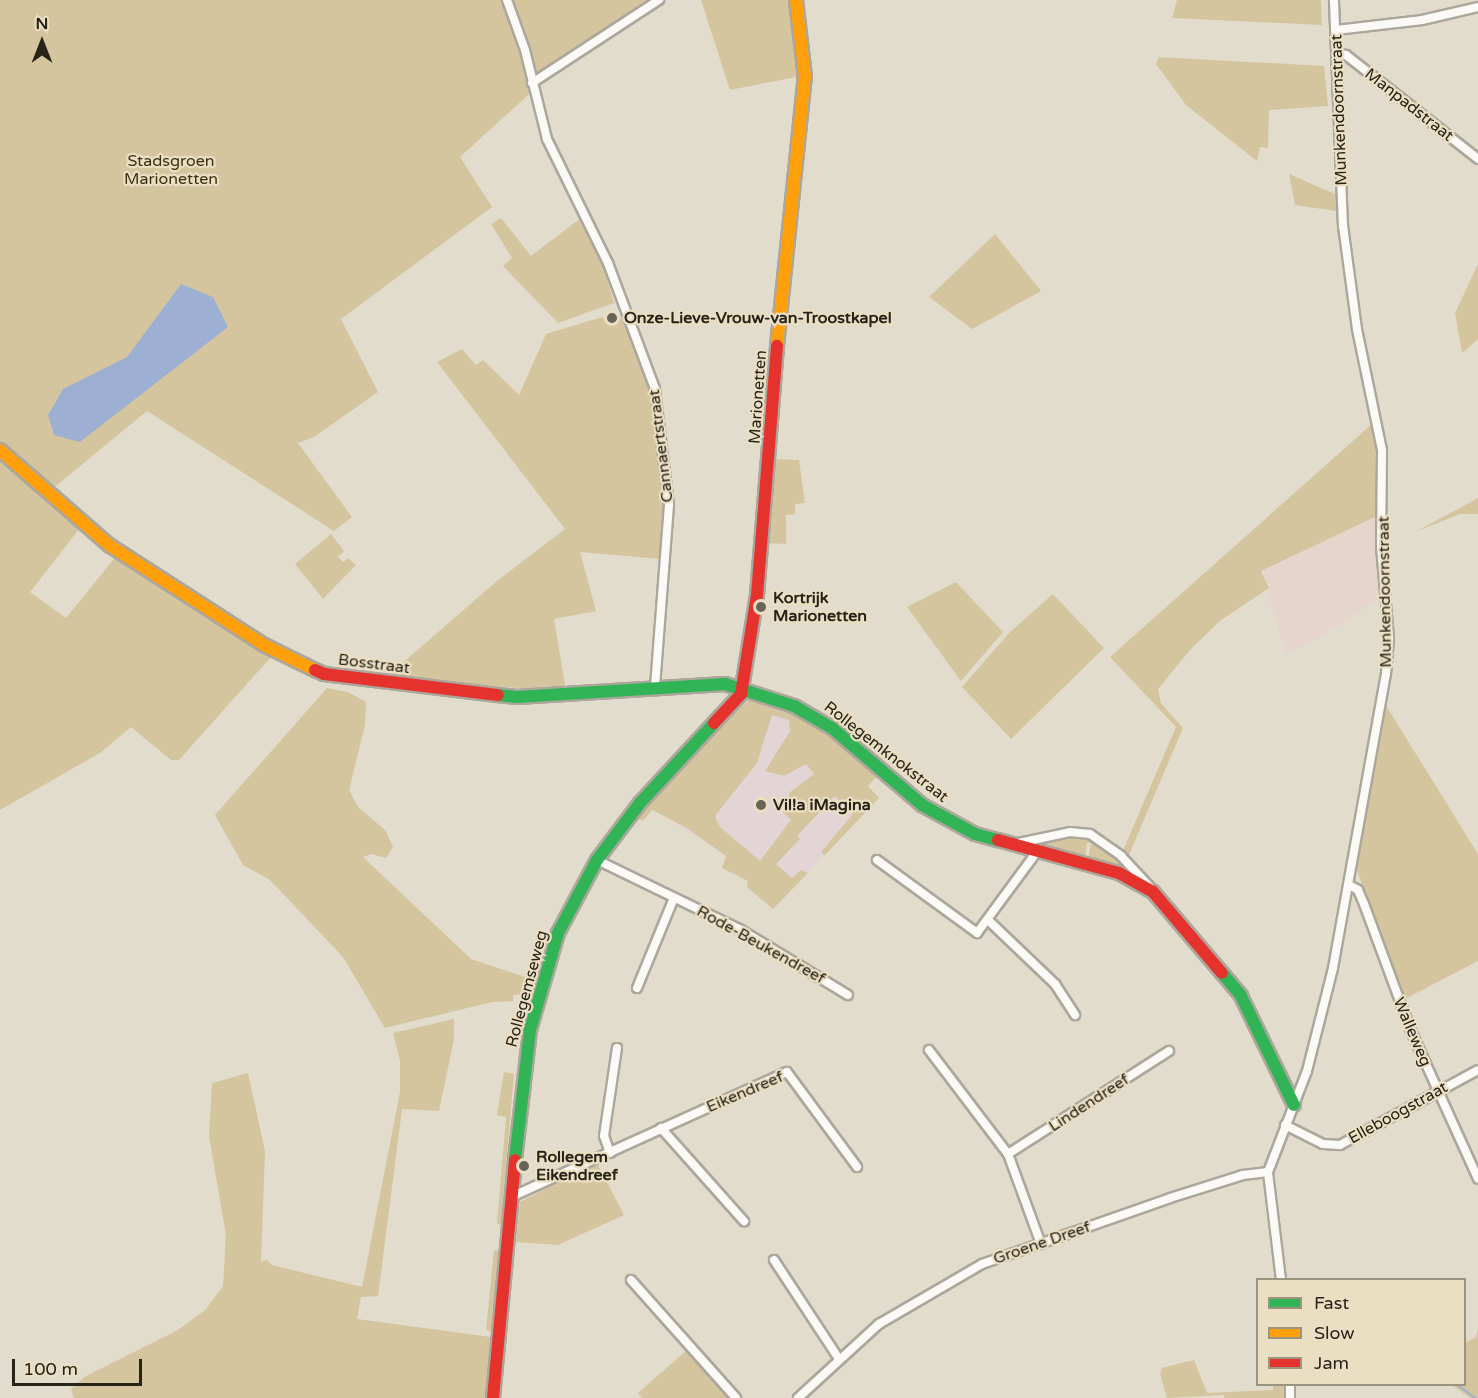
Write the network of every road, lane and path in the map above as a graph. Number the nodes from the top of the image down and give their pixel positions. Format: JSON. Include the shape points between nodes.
{"nodes":[{"id":1,"x":507,"y":0,"type":"edge"},
{"id":2,"x":659,"y":0,"type":"edge"},
{"id":3,"x":796,"y":0,"type":"edge"},
{"id":4,"x":1334,"y":0,"type":"edge"},
{"id":5,"x":1478,"y":7,"type":"edge"},
{"id":6,"x":1336,"y":30,"type":"junction"},
{"id":7,"x":1339,"y":54,"type":"junction"},
{"id":8,"x":532,"y":83,"type":"junction"},
{"id":9,"x":1478,"y":159,"type":"edge"},
{"id":10,"x":0,"y":450,"type":"edge"},
{"id":11,"x":742,"y":688,"type":"junction"},
{"id":12,"x":655,"y":689,"type":"junction"},
{"id":13,"x":1008,"y":846,"type":"junction"},
{"id":14,"x":1036,"y":853,"type":"junction"},
{"id":15,"x":597,"y":860,"type":"junction"},
{"id":16,"x":878,"y":860,"type":"dead end"},
{"id":17,"x":1349,"y":885,"type":"junction"},
{"id":18,"x":1154,"y":892,"type":"junction"},
{"id":19,"x":674,"y":897,"type":"junction"},
{"id":20,"x":988,"y":920,"type":"junction"},
{"id":21,"x":637,"y":988,"type":"dead end"},
{"id":22,"x":848,"y":995,"type":"dead end"},
{"id":23,"x":1075,"y":1016,"type":"dead end"},
{"id":24,"x":617,"y":1048,"type":"dead end"},
{"id":25,"x":929,"y":1050,"type":"dead end"},
{"id":26,"x":1169,"y":1051,"type":"dead end"},
{"id":27,"x":1478,"y":1070,"type":"edge"},
{"id":28,"x":1437,"y":1090,"type":"junction"},
{"id":29,"x":1294,"y":1104,"type":"junction"},
{"id":30,"x":1285,"y":1125,"type":"junction"},
{"id":31,"x":661,"y":1128,"type":"junction"},
{"id":32,"x":610,"y":1153,"type":"junction"},
{"id":33,"x":1008,"y":1154,"type":"junction"},
{"id":34,"x":857,"y":1167,"type":"dead end"},
{"id":35,"x":1268,"y":1172,"type":"junction"},
{"id":36,"x":1478,"y":1179,"type":"edge"},
{"id":37,"x":511,"y":1197,"type":"junction"},
{"id":38,"x":744,"y":1221,"type":"dead end"},
{"id":39,"x":1041,"y":1244,"type":"junction"},
{"id":40,"x":774,"y":1260,"type":"dead end"},
{"id":41,"x":1281,"y":1278,"type":"edge"},
{"id":42,"x":631,"y":1280,"type":"dead end"},
{"id":43,"x":838,"y":1359,"type":"junction"},
{"id":44,"x":493,"y":1398,"type":"edge"},
{"id":45,"x":736,"y":1398,"type":"edge"},
{"id":46,"x":798,"y":1398,"type":"edge"}],
"edges":[{"from":1,"to":8,"type":"street","name":"Cannaertstraat"},
{"from":2,"to":8,"type":"street"},
{"from":3,"to":11,"type":"street","name":"Marionetten","via":[[806,61],[800,151],[780,292],[758,595]]},
{"from":4,"to":6,"type":"street","name":"Munkendoornstraat"},
{"from":5,"to":6,"type":"street","via":[[1414,21]]},
{"from":6,"to":7,"type":"street","name":"Munkendoornstraat"},
{"from":7,"to":9,"type":"street","name":"Manpadstraat","via":[[1346,55]]},
{"from":7,"to":17,"type":"street","name":"Munkendoornstraat","via":[[1343,226],[1357,329],[1383,467],[1381,547],[1389,638]]},
{"from":8,"to":12,"type":"street","name":"Cannaertstraat","via":[[547,139],[608,263],[655,389],[669,505]]},
{"from":10,"to":12,"type":"street","name":"Bosstraat","via":[[75,520],[109,545],[264,645],[324,674],[517,696]]},
{"from":11,"to":12,"type":"street","name":"Bosstraat","via":[[725,684]]},
{"from":11,"to":13,"type":"street","name":"Rollegemknokstraat","via":[[815,717],[922,805],[975,834]]},
{"from":11,"to":15,"type":"street","name":"Rollegemseweg","via":[[730,711],[677,759]]},
{"from":13,"to":14,"type":"street","name":"Rollegemknokstraat"},
{"from":13,"to":18,"type":"street","name":"Rollegemknokstraat","via":[[1070,832],[1090,834],[1121,856]]},
{"from":14,"to":18,"type":"street","name":"Rollegemknokstraat","via":[[1119,873]]},
{"from":14,"to":20,"type":"street"},
{"from":15,"to":19,"type":"street","name":"Rode-Beukendreef"},
{"from":15,"to":37,"type":"street","name":"Rollegemseweg","via":[[558,933],[530,1030]]},
{"from":16,"to":20,"type":"street","via":[[977,933]]},
{"from":17,"to":28,"type":"street","name":"Walleweg","via":[[1355,886],[1364,904]]},
{"from":17,"to":29,"type":"street","name":"Munkendoornstraat","via":[[1316,1040]]},
{"from":18,"to":29,"type":"street","name":"Rollegemknokstraat","via":[[1240,996]]},
{"from":19,"to":21,"type":"street"},
{"from":19,"to":22,"type":"street","name":"Rode-Beukendreef","via":[[741,930]]},
{"from":20,"to":23,"type":"street","via":[[1055,984]]},
{"from":24,"to":32,"type":"street","via":[[604,1136]]},
{"from":25,"to":33,"type":"street"},
{"from":26,"to":33,"type":"street","name":"Lindendreef"},
{"from":27,"to":28,"type":"street","name":"Elleboogstraat"},
{"from":28,"to":30,"type":"street","name":"Elleboogstraat","via":[[1359,1136],[1331,1146]]},
{"from":28,"to":36,"type":"street","name":"Walleweg"},
{"from":29,"to":30,"type":"street","name":"Munkendoornstraat"},
{"from":30,"to":35,"type":"street","name":"Munkendoornstraat"},
{"from":31,"to":32,"type":"street","name":"Eikendreef"},
{"from":31,"to":34,"type":"street","name":"Eikendreef","via":[[787,1071]]},
{"from":31,"to":38,"type":"street"},
{"from":32,"to":37,"type":"street","name":"Eikendreef"},
{"from":33,"to":39,"type":"street"},
{"from":35,"to":39,"type":"street","name":"Groene Dreef","via":[[1243,1175]]},
{"from":35,"to":41,"type":"street","name":"Munkendoornstraat"},
{"from":37,"to":44,"type":"street","name":"Rollegemseweg"},
{"from":39,"to":43,"type":"street","name":"Groene Dreef","via":[[982,1264],[921,1296],[879,1324]]},
{"from":40,"to":43,"type":"street"},
{"from":42,"to":45,"type":"street"},
{"from":43,"to":46,"type":"street","name":"Groene Dreef"}]}
